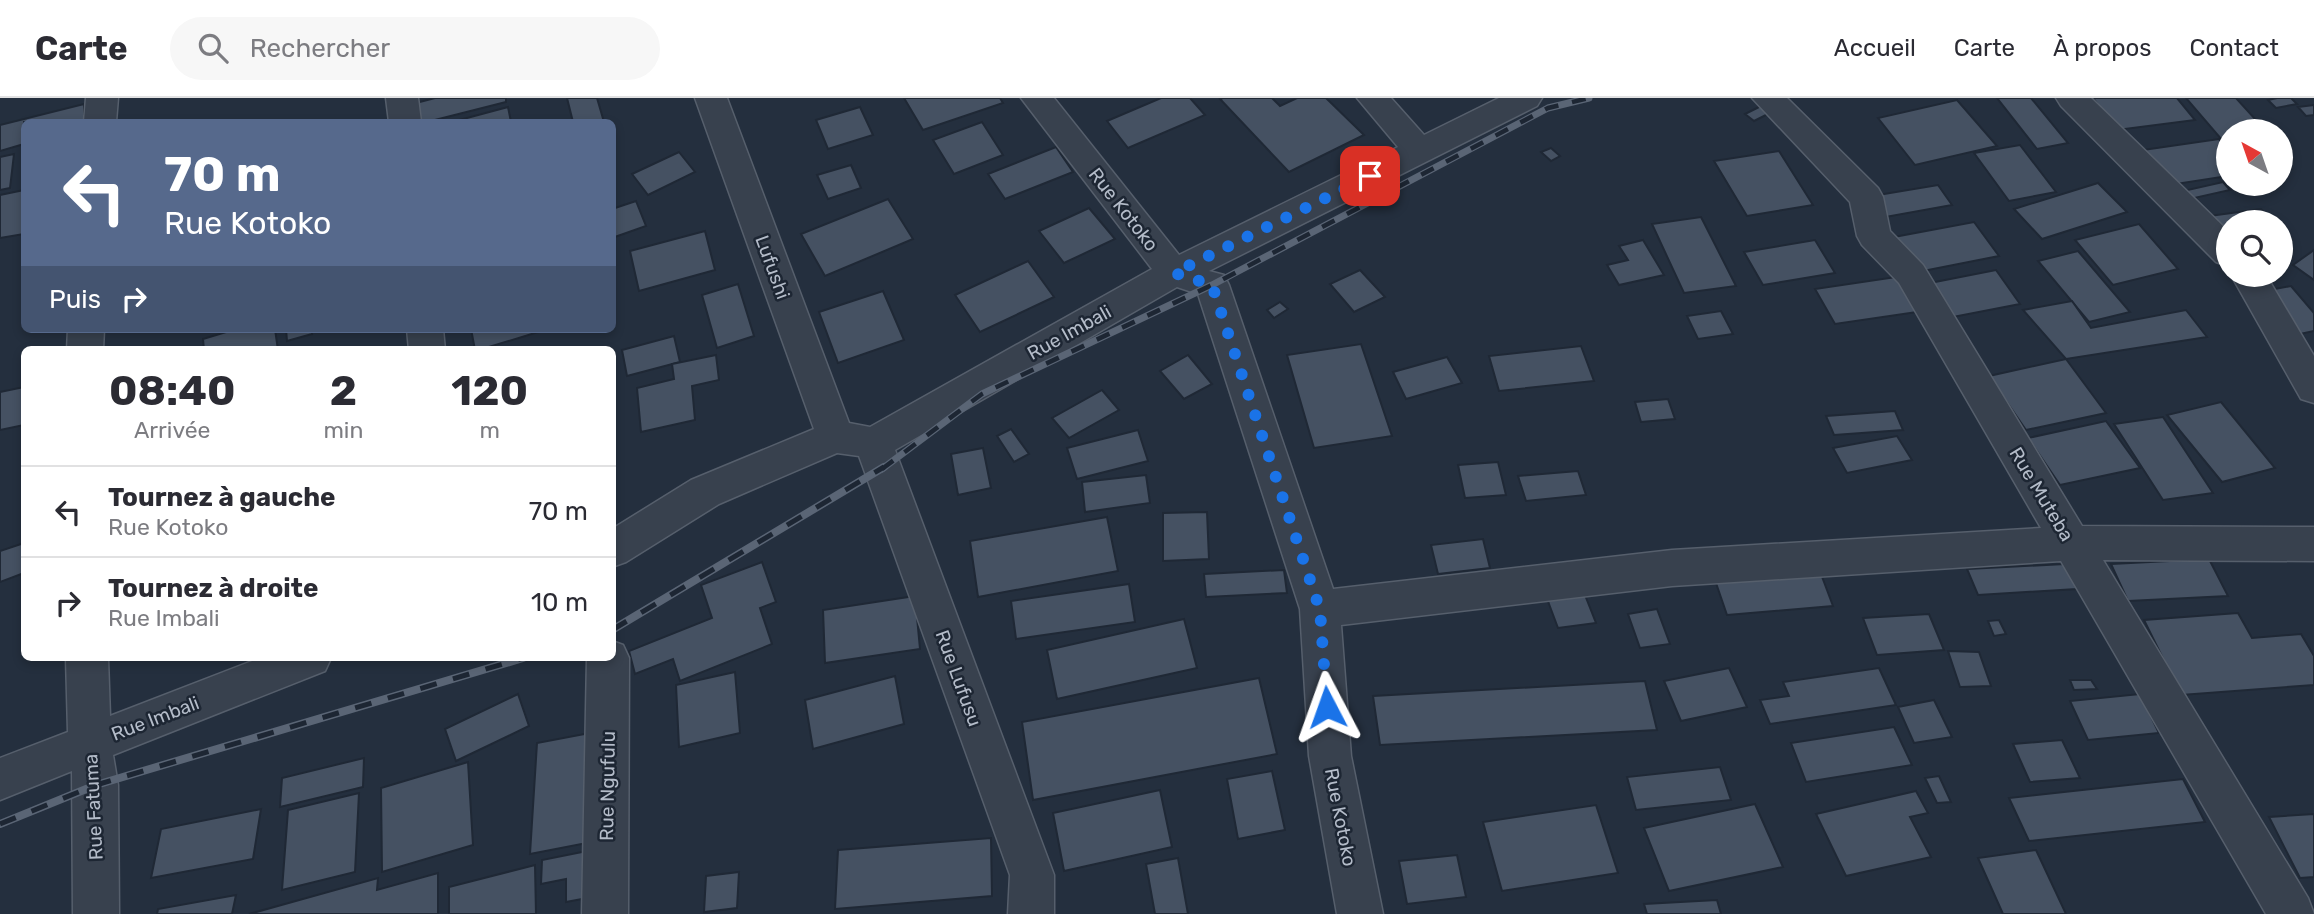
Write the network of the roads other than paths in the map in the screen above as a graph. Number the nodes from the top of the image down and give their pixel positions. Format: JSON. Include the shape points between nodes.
{"nodes":[{"id":1,"x":102,"y":98,"type":"edge"},
{"id":2,"x":402,"y":98,"type":"edge"},
{"id":3,"x":711,"y":98,"type":"edge"},
{"id":4,"x":1037,"y":98,"type":"edge"},
{"id":5,"x":1373,"y":98,"type":"edge"},
{"id":6,"x":1526,"y":98,"type":"edge"},
{"id":7,"x":1768,"y":98,"type":"edge"},
{"id":8,"x":2072,"y":98,"type":"edge"},
{"id":9,"x":100,"y":119,"type":"edge"},
{"id":10,"x":405,"y":119,"type":"edge"},
{"id":11,"x":1420,"y":151,"type":"junction"},
{"id":12,"x":2216,"y":240,"type":"edge"},
{"id":13,"x":1174,"y":273,"type":"junction"},
{"id":14,"x":2255,"y":287,"type":"edge"},
{"id":15,"x":2314,"y":388,"type":"edge"},
{"id":16,"x":854,"y":440,"type":"junction"},
{"id":17,"x":2071,"y":543,"type":"junction"},
{"id":18,"x":2314,"y":544,"type":"edge"},
{"id":19,"x":616,"y":548,"type":"edge"},
{"id":20,"x":1320,"y":610,"type":"junction"},
{"id":21,"x":87,"y":661,"type":"edge"},
{"id":22,"x":302,"y":661,"type":"edge"},
{"id":23,"x":608,"y":661,"type":"edge"},
{"id":24,"x":90,"y":743,"type":"junction"},
{"id":25,"x":0,"y":779,"type":"edge"},
{"id":26,"x":96,"y":914,"type":"edge"},
{"id":27,"x":605,"y":914,"type":"edge"},
{"id":28,"x":1031,"y":914,"type":"edge"},
{"id":29,"x":1360,"y":914,"type":"edge"},
{"id":30,"x":2292,"y":914,"type":"edge"}],
"edges":[{"from":1,"to":9,"type":"street"},
{"from":2,"to":10,"type":"street"},
{"from":3,"to":16,"type":"street","name":"Lufushi"},
{"from":4,"to":13,"type":"street","name":"Rue Kotoko"},
{"from":5,"to":11,"type":"street"},
{"from":6,"to":11,"type":"street","name":"Rue Imbali"},
{"from":7,"to":17,"type":"street","name":"Rue Muteba","via":[[1866,197],[1874,236],[1911,274]]},
{"from":8,"to":12,"type":"street"},
{"from":11,"to":13,"type":"street","name":"Rue Imbali"},
{"from":13,"to":16,"type":"street","name":"Rue Imbali"},
{"from":13,"to":20,"type":"street","name":"Rue Kotoko","via":[[1212,285]]},
{"from":14,"to":15,"type":"street"},
{"from":16,"to":19,"type":"street","name":"Rue Imbali","via":[[705,492]]},
{"from":16,"to":28,"type":"street","name":"Rue Lufusu","via":[[881,469],[1032,874]]},
{"from":17,"to":18,"type":"street"},
{"from":17,"to":20,"type":"street","via":[[1672,568]]},
{"from":17,"to":30,"type":"street","name":"Rue Muteba"},
{"from":20,"to":29,"type":"street","name":"Rue Kotoko","via":[[1330,756]]},
{"from":21,"to":24,"type":"street","name":"Rue Fatuma"},
{"from":22,"to":24,"type":"street","name":"Rue Imbali"},
{"from":23,"to":27,"type":"street","name":"Rue Ngufulu"},
{"from":24,"to":25,"type":"street","name":"Rue Imbali"},
{"from":24,"to":26,"type":"street","name":"Rue Fatuma","via":[[96,785]]}]}
